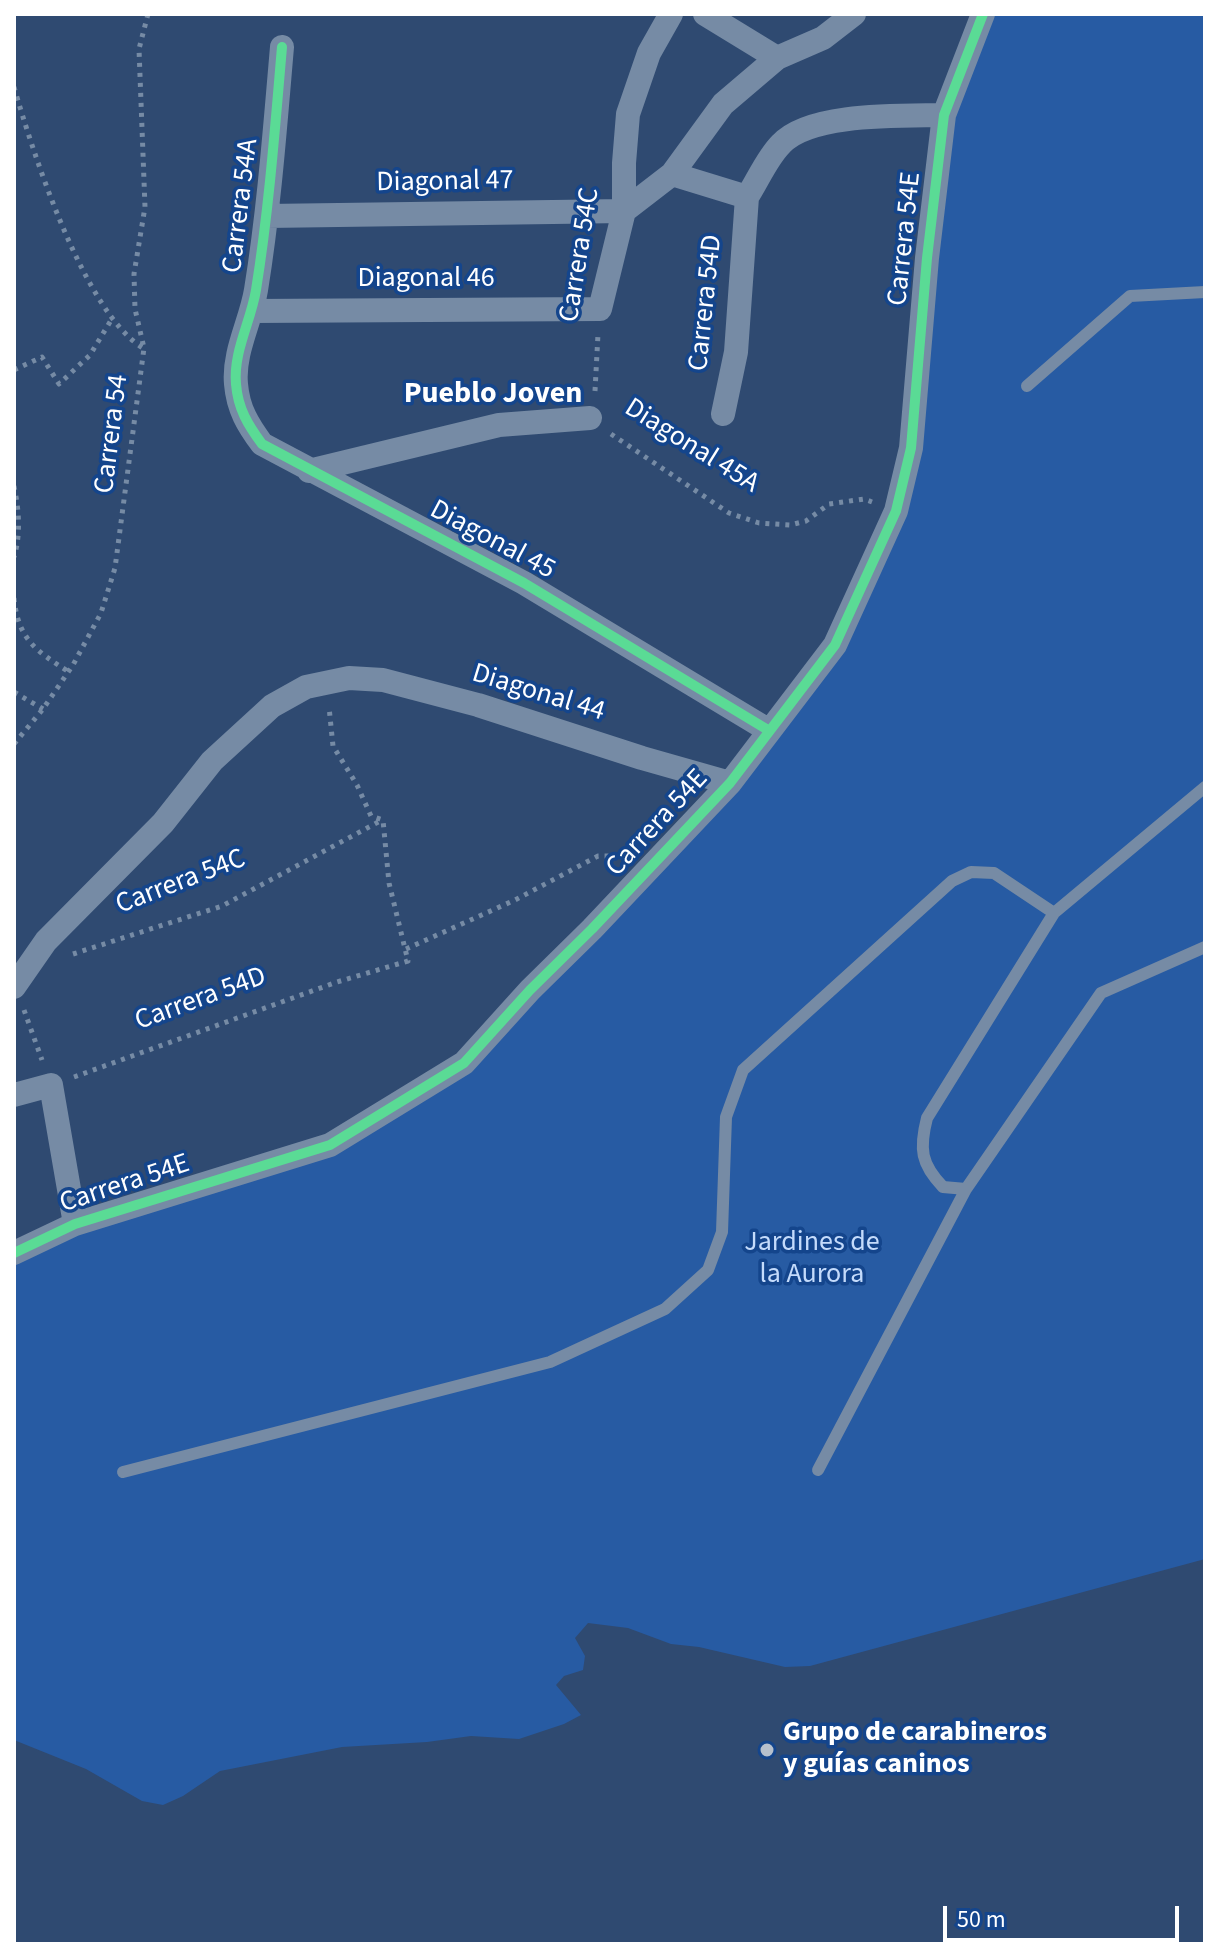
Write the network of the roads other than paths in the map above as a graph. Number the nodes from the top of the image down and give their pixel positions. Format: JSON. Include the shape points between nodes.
{"nodes":[{"id":1,"x":671,"y":14,"type":"edge"},
{"id":2,"x":705,"y":14,"type":"edge"},
{"id":3,"x":854,"y":14,"type":"edge"},
{"id":4,"x":983,"y":14,"type":"edge"},
{"id":5,"x":282,"y":47,"type":"dead end"},
{"id":6,"x":777,"y":58,"type":"junction"},
{"id":7,"x":944,"y":115,"type":"junction"},
{"id":8,"x":672,"y":174,"type":"junction"},
{"id":9,"x":747,"y":197,"type":"junction"},
{"id":10,"x":624,"y":211,"type":"junction"},
{"id":11,"x":267,"y":216,"type":"junction"},
{"id":12,"x":1205,"y":292,"type":"edge"},
{"id":13,"x":600,"y":309,"type":"joint"},
{"id":14,"x":253,"y":311,"type":"junction"},
{"id":15,"x":236,"y":367,"type":"joint"},
{"id":16,"x":1027,"y":386,"type":"dead end"},
{"id":17,"x":723,"y":414,"type":"dead end"},
{"id":18,"x":590,"y":418,"type":"road end"},
{"id":19,"x":309,"y":471,"type":"junction"},
{"id":20,"x":768,"y":730,"type":"junction"},
{"id":21,"x":730,"y":783,"type":"junction"},
{"id":22,"x":1205,"y":787,"type":"edge"},
{"id":23,"x":1054,"y":913,"type":"junction"},
{"id":24,"x":1205,"y":947,"type":"edge"},
{"id":25,"x":15,"y":986,"type":"edge"},
{"id":26,"x":14,"y":1095,"type":"edge"},
{"id":27,"x":966,"y":1189,"type":"junction"},
{"id":28,"x":75,"y":1224,"type":"junction"},
{"id":29,"x":14,"y":1253,"type":"edge"},
{"id":30,"x":818,"y":1470,"type":"dead end"},
{"id":31,"x":123,"y":1472,"type":"dead end"}],
"edges":[{"from":1,"to":10,"type":"street","name":"Carrera 54C","via":[[649,53],[628,114]]},
{"from":2,"to":6,"type":"street"},
{"from":3,"to":6,"type":"street","via":[[823,38]]},
{"from":4,"to":7,"type":"street","name":"Carrera 54E"},
{"from":5,"to":11,"type":"street","name":"Carrera 54A"},
{"from":6,"to":8,"type":"street","via":[[723,104]]},
{"from":7,"to":9,"type":"street","via":[[867,116],[810,127],[782,142]]},
{"from":7,"to":20,"type":"street","name":"Carrera 54E","via":[[911,448],[896,511],[835,645]]},
{"from":8,"to":9,"type":"street"},
{"from":8,"to":10,"type":"street"},
{"from":9,"to":17,"type":"street","name":"Carrera 54D","via":[[736,352]]},
{"from":10,"to":11,"type":"street","name":"Diagonal 47"},
{"from":10,"to":13,"type":"street","name":"Carrera 54C"},
{"from":11,"to":14,"type":"street","name":"Carrera 54A"},
{"from":12,"to":16,"type":"lane","via":[[1130,296]]},
{"from":13,"to":14,"type":"street","name":"Diagonal 46"},
{"from":14,"to":15,"type":"street","name":"Carrera 54A"},
{"from":15,"to":19,"type":"street","name":"Diagonal 45","via":[[242,416],[255,435]]},
{"from":18,"to":19,"type":"street","name":"Diagonal 45A","via":[[499,425]]},
{"from":19,"to":20,"type":"street","name":"Diagonal 45","via":[[524,583]]},
{"from":20,"to":21,"type":"street","name":"Carrera 54E"},
{"from":21,"to":25,"type":"street","name":"Diagonal 44","via":[[383,680],[349,678],[306,687],[272,706],[212,761],[163,823],[46,941]]},
{"from":21,"to":28,"type":"street","name":"Carrera 54E","via":[[464,1063],[330,1145]]},
{"from":22,"to":23,"type":"lane"},
{"from":23,"to":27,"type":"lane","via":[[927,1118],[921,1144],[929,1173],[943,1187]]},
{"from":23,"to":31,"type":"lane","via":[[994,873],[971,872],[952,881],[743,1070],[726,1117],[722,1232],[708,1270],[665,1309],[550,1362]]},
{"from":24,"to":27,"type":"lane","via":[[1101,993]]},
{"from":26,"to":28,"type":"street","via":[[51,1085]]},
{"from":27,"to":30,"type":"lane"},
{"from":28,"to":29,"type":"street","name":"Carrera 54E"}]}
